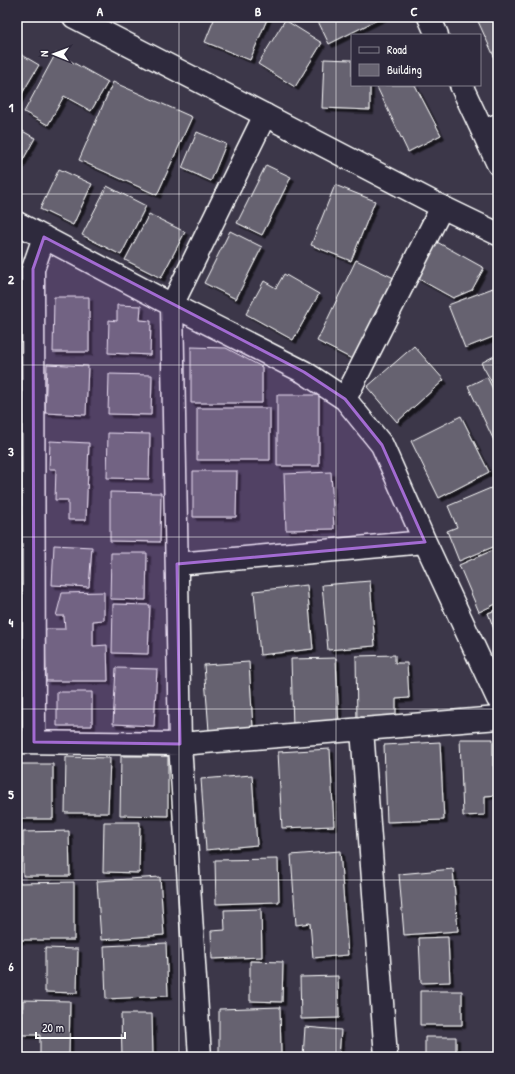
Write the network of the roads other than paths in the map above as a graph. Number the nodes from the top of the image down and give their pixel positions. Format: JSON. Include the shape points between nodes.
{"nodes":[{"id":1,"x":74,"y":17,"type":"edge"},
{"id":2,"x":429,"y":17,"type":"edge"},
{"id":3,"x":437,"y":34,"type":"edge"},
{"id":4,"x":462,"y":86,"type":"edge"},
{"id":5,"x":265,"y":115,"type":"junction"},
{"id":6,"x":490,"y":128,"type":"edge"},
{"id":7,"x":498,"y":164,"type":"edge"},
{"id":8,"x":442,"y":207,"type":"junction"},
{"id":9,"x":17,"y":224,"type":"edge"},
{"id":10,"x":498,"y":234,"type":"edge"},
{"id":11,"x":44,"y":237,"type":"junction"},
{"id":12,"x":172,"y":305,"type":"junction"},
{"id":13,"x":345,"y":399,"type":"junction"},
{"id":14,"x":425,"y":542,"type":"junction"},
{"id":15,"x":177,"y":564,"type":"junction"},
{"id":16,"x":498,"y":699,"type":"edge"},
{"id":17,"x":498,"y":718,"type":"edge"},
{"id":18,"x":362,"y":729,"type":"junction"},
{"id":19,"x":25,"y":742,"type":"edge"},
{"id":20,"x":180,"y":744,"type":"junction"},
{"id":21,"x":200,"y":1057,"type":"edge"},
{"id":22,"x":386,"y":1057,"type":"edge"}],
"edges":[{"from":1,"to":5,"type":"street"},
{"from":2,"to":3,"type":"street"},
{"from":4,"to":6,"type":"street"},
{"from":5,"to":8,"type":"street"},
{"from":5,"to":12,"type":"street"},
{"from":6,"to":7,"type":"street"},
{"from":8,"to":10,"type":"street"},
{"from":8,"to":13,"type":"street"},
{"from":9,"to":11,"type":"street"},
{"from":11,"to":12,"type":"street"},
{"from":11,"to":19,"type":"street","via":[[33,269]]},
{"from":12,"to":13,"type":"street","via":[[304,372]]},
{"from":12,"to":15,"type":"street"},
{"from":13,"to":14,"type":"street","via":[[382,445]]},
{"from":14,"to":15,"type":"street"},
{"from":14,"to":16,"type":"street"},
{"from":15,"to":20,"type":"street"},
{"from":17,"to":18,"type":"street"},
{"from":18,"to":20,"type":"street"},
{"from":18,"to":22,"type":"street"},
{"from":19,"to":20,"type":"street"},
{"from":20,"to":21,"type":"street"}]}
